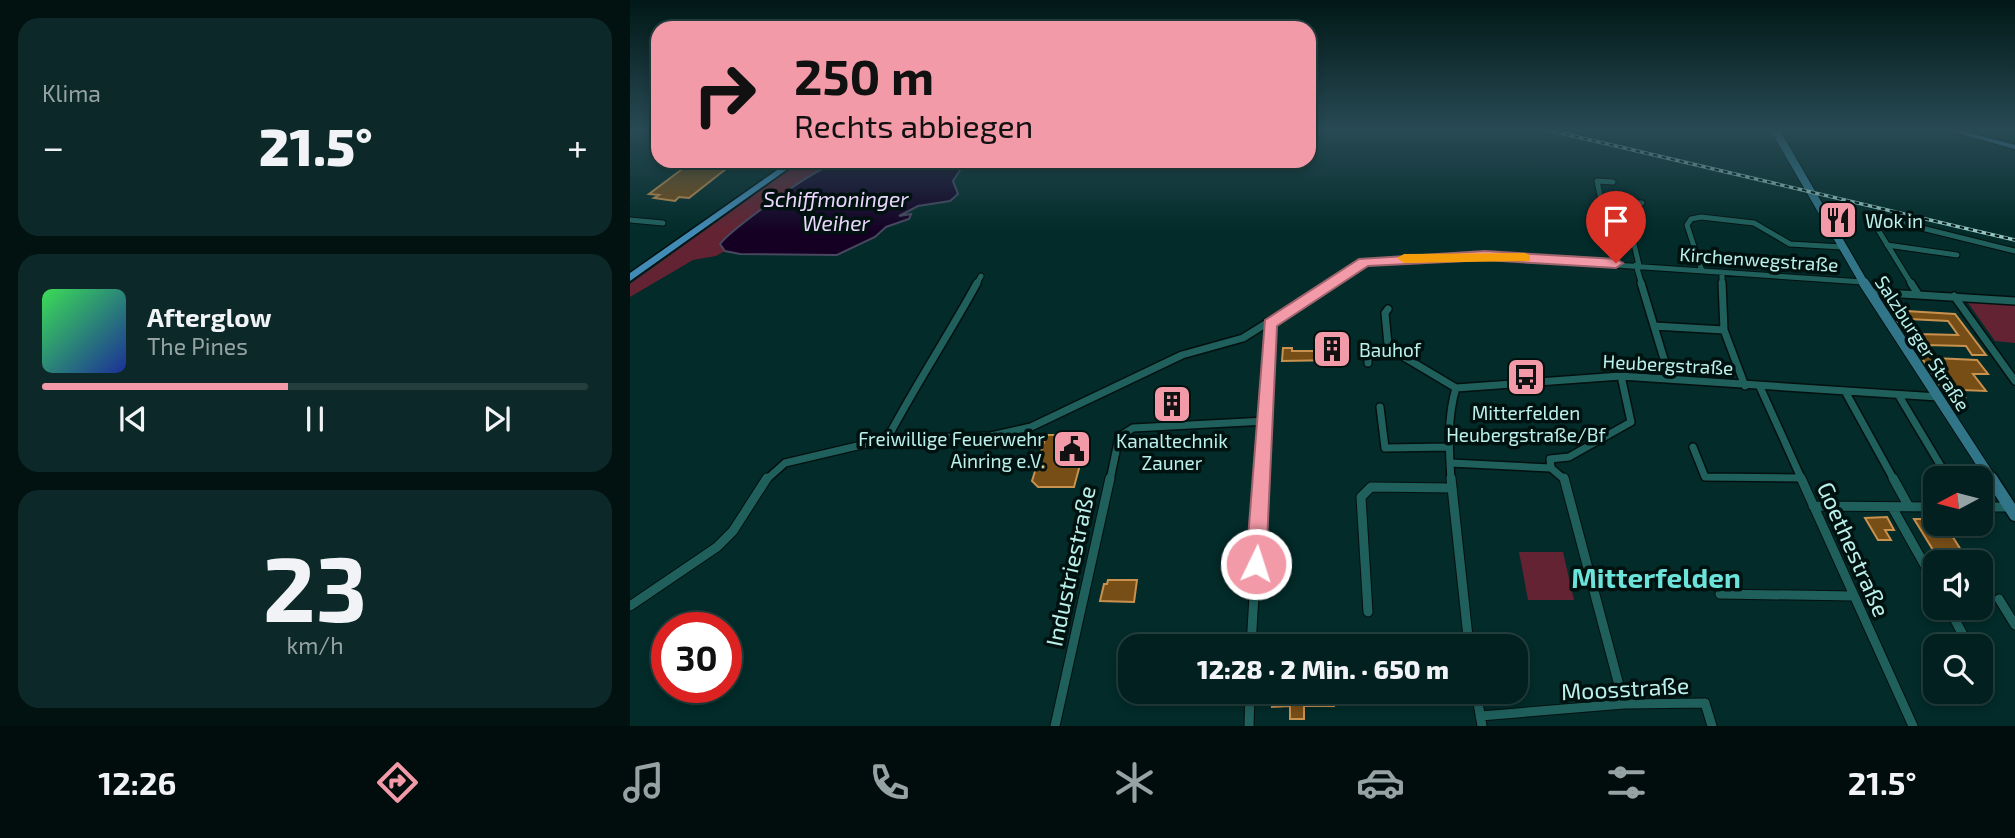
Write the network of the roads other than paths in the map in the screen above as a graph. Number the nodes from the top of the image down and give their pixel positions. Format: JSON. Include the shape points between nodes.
{"nodes":[{"id":1,"x":1795,"y":164,"type":"edge"},
{"id":2,"x":785,"y":168,"type":"edge"},
{"id":3,"x":1613,"y":182,"type":"dead end"},
{"id":4,"x":1624,"y":202,"type":"junction"},
{"id":5,"x":1642,"y":203,"type":"dead end"},
{"id":6,"x":630,"y":220,"type":"edge"},
{"id":7,"x":663,"y":223,"type":"dead end"},
{"id":8,"x":1887,"y":245,"type":"junction"},
{"id":9,"x":1842,"y":247,"type":"junction"},
{"id":10,"x":2015,"y":251,"type":"edge"},
{"id":11,"x":1957,"y":255,"type":"dead end"},
{"id":12,"x":1637,"y":265,"type":"junction"},
{"id":13,"x":1702,"y":271,"type":"junction"},
{"id":14,"x":1722,"y":272,"type":"junction"},
{"id":15,"x":981,"y":276,"type":"dead end"},
{"id":16,"x":630,"y":278,"type":"edge"},
{"id":17,"x":1863,"y":282,"type":"junction"},
{"id":18,"x":1871,"y":292,"type":"junction"},
{"id":19,"x":1918,"y":294,"type":"junction"},
{"id":20,"x":1954,"y":296,"type":"junction"},
{"id":21,"x":2015,"y":301,"type":"edge"},
{"id":22,"x":1388,"y":309,"type":"dead end"},
{"id":23,"x":1270,"y":324,"type":"junction"},
{"id":24,"x":1654,"y":326,"type":"junction"},
{"id":25,"x":1724,"y":330,"type":"junction"},
{"id":26,"x":1389,"y":355,"type":"junction"},
{"id":27,"x":1368,"y":363,"type":"dead end"},
{"id":28,"x":1621,"y":376,"type":"junction"},
{"id":29,"x":2014,"y":378,"type":"edge"},
{"id":30,"x":1670,"y":379,"type":"junction"},
{"id":31,"x":1745,"y":386,"type":"junction"},
{"id":32,"x":1760,"y":387,"type":"junction"},
{"id":33,"x":1456,"y":388,"type":"junction"},
{"id":34,"x":1846,"y":393,"type":"junction"},
{"id":35,"x":1899,"y":396,"type":"junction"},
{"id":36,"x":1938,"y":397,"type":"junction"},
{"id":37,"x":1380,"y":407,"type":"dead end"},
{"id":38,"x":1266,"y":421,"type":"junction"},
{"id":39,"x":887,"y":439,"type":"junction"},
{"id":40,"x":1450,"y":447,"type":"junction"},
{"id":41,"x":1693,"y":447,"type":"dead end"},
{"id":42,"x":1451,"y":463,"type":"junction"},
{"id":43,"x":1941,"y":466,"type":"edge"},
{"id":44,"x":1551,"y":468,"type":"junction"},
{"id":45,"x":1801,"y":478,"type":"junction"},
{"id":46,"x":1452,"y":488,"type":"junction"},
{"id":47,"x":1813,"y":506,"type":"junction"},
{"id":48,"x":1892,"y":507,"type":"junction"},
{"id":49,"x":1909,"y":508,"type":"junction"},
{"id":50,"x":1923,"y":508,"type":"edge"},
{"id":51,"x":1993,"y":509,"type":"edge"},
{"id":52,"x":2012,"y":511,"type":"edge"},
{"id":53,"x":1923,"y":563,"type":"edge"},
{"id":54,"x":1720,"y":594,"type":"dead end"},
{"id":55,"x":1853,"y":596,"type":"junction"},
{"id":56,"x":1999,"y":599,"type":"dead end"},
{"id":57,"x":630,"y":606,"type":"edge"},
{"id":58,"x":1368,"y":612,"type":"dead end"},
{"id":59,"x":2015,"y":625,"type":"edge"},
{"id":60,"x":1252,"y":634,"type":"edge"},
{"id":61,"x":1468,"y":634,"type":"edge"},
{"id":62,"x":1250,"y":704,"type":"edge"},
{"id":63,"x":1624,"y":704,"type":"junction"},
{"id":64,"x":1481,"y":721,"type":"edge"},
{"id":65,"x":1055,"y":726,"type":"edge"},
{"id":66,"x":1249,"y":726,"type":"edge"},
{"id":67,"x":1712,"y":726,"type":"edge"},
{"id":68,"x":1913,"y":726,"type":"edge"}],
"edges":[{"from":1,"to":9,"type":"street","name":"Salzburger Straße"},
{"from":2,"to":16,"type":"main road"},
{"from":3,"to":4,"type":"street","via":[[1597,181],[1601,200]]},
{"from":4,"to":5,"type":"street"},
{"from":4,"to":12,"type":"street"},
{"from":6,"to":7,"type":"street"},
{"from":8,"to":10,"type":"street","via":[[1869,215]]},
{"from":8,"to":11,"type":"street"},
{"from":8,"to":19,"type":"street"},
{"from":9,"to":13,"type":"street","via":[[1790,244],[1754,223],[1701,217],[1687,225]]},
{"from":9,"to":17,"type":"street","name":"Salzburger Straße"},
{"from":12,"to":13,"type":"street","name":"Kirchenwegstraße"},
{"from":12,"to":23,"type":"street","name":"Kirchenwegstraße","via":[[1448,257],[1364,262]]},
{"from":12,"to":24,"type":"street"},
{"from":13,"to":14,"type":"street","name":"Kirchenwegstraße"},
{"from":14,"to":17,"type":"street","name":"Kirchenwegstraße"},
{"from":14,"to":25,"type":"street"},
{"from":15,"to":39,"type":"street"},
{"from":17,"to":18,"type":"street","name":"Salzburger Straße"},
{"from":18,"to":19,"type":"street"},
{"from":18,"to":36,"type":"street","name":"Salzburger Straße"},
{"from":19,"to":20,"type":"street"},
{"from":20,"to":21,"type":"street"},
{"from":20,"to":29,"type":"street"},
{"from":22,"to":26,"type":"street"},
{"from":23,"to":38,"type":"street"},
{"from":23,"to":39,"type":"street","name":"Kirchenwegstraße","via":[[1234,342],[1182,355],[1019,431]]},
{"from":24,"to":25,"type":"street"},
{"from":24,"to":30,"type":"street"},
{"from":25,"to":31,"type":"street"},
{"from":26,"to":27,"type":"street","via":[[1368,356]]},
{"from":26,"to":33,"type":"street","via":[[1399,354]]},
{"from":28,"to":30,"type":"street","name":"Heubergstraße"},
{"from":28,"to":33,"type":"street","name":"Heubergstraße"},
{"from":28,"to":44,"type":"street","via":[[1631,422],[1569,457],[1550,459]]},
{"from":30,"to":31,"type":"street","name":"Heubergstraße"},
{"from":31,"to":32,"type":"street","name":"Heubergstraße"},
{"from":32,"to":34,"type":"street","name":"Heubergstraße"},
{"from":32,"to":45,"type":"street","name":"Goethestraße"},
{"from":33,"to":40,"type":"street","via":[[1448,411]]},
{"from":34,"to":35,"type":"street","name":"Heubergstraße"},
{"from":34,"to":49,"type":"street"},
{"from":35,"to":36,"type":"street","name":"Heubergstraße"},
{"from":35,"to":43,"type":"street"},
{"from":36,"to":52,"type":"street","name":"Salzburger Straße"},
{"from":37,"to":40,"type":"street","via":[[1384,448]]},
{"from":38,"to":60,"type":"street"},
{"from":38,"to":65,"type":"street","name":"Industriestraße","via":[[1133,428],[1119,437]]},
{"from":39,"to":57,"type":"street","name":"Kirchenwegstraße","via":[[785,463],[768,476],[746,513],[717,547]]},
{"from":40,"to":42,"type":"street"},
{"from":41,"to":45,"type":"street","via":[[1705,477]]},
{"from":42,"to":44,"type":"street"},
{"from":42,"to":46,"type":"street"},
{"from":44,"to":63,"type":"street","via":[[1565,480]]},
{"from":45,"to":47,"type":"street","name":"Goethestraße"},
{"from":46,"to":58,"type":"street","via":[[1371,487],[1362,497]]},
{"from":46,"to":61,"type":"street"},
{"from":47,"to":48,"type":"street"},
{"from":47,"to":55,"type":"street","name":"Goethestraße"},
{"from":48,"to":49,"type":"street"},
{"from":48,"to":53,"type":"street"},
{"from":49,"to":50,"type":"street"},
{"from":51,"to":52,"type":"street"},
{"from":54,"to":55,"type":"street"},
{"from":55,"to":68,"type":"street","name":"Goethestraße"},
{"from":56,"to":59,"type":"street"},
{"from":62,"to":66,"type":"street"},
{"from":63,"to":64,"type":"street","name":"Moosstraße"},
{"from":63,"to":67,"type":"street","name":"Moosstraße","via":[[1705,703]]}]}
